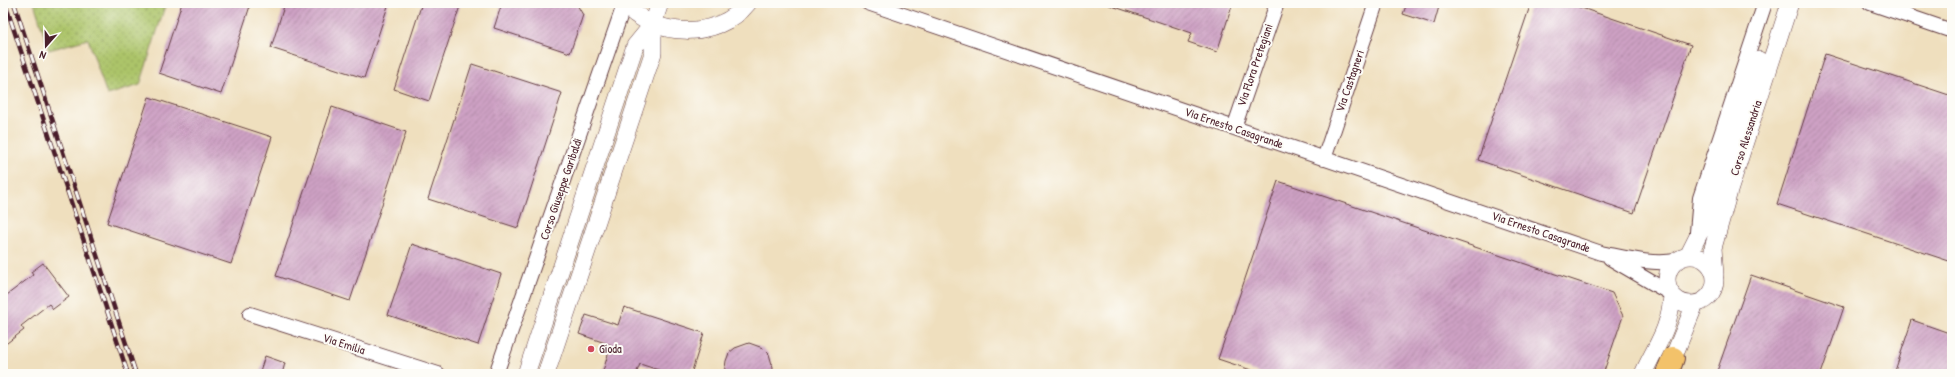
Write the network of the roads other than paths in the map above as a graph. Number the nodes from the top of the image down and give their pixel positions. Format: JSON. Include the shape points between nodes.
{"nodes":[{"id":1,"x":660,"y":3,"type":"edge"},
{"id":2,"x":748,"y":3,"type":"edge"},
{"id":3,"x":868,"y":3,"type":"edge"},
{"id":4,"x":1277,"y":3,"type":"edge"},
{"id":5,"x":1376,"y":3,"type":"edge"},
{"id":6,"x":1766,"y":3,"type":"edge"},
{"id":7,"x":1779,"y":3,"type":"edge"},
{"id":8,"x":1790,"y":3,"type":"edge"},
{"id":9,"x":1870,"y":3,"type":"edge"},
{"id":10,"x":623,"y":4,"type":"edge"},
{"id":11,"x":653,"y":24,"type":"junction"},
{"id":12,"x":1952,"y":31,"type":"edge"},
{"id":13,"x":1234,"y":128,"type":"junction"},
{"id":14,"x":1324,"y":159,"type":"junction"},
{"id":15,"x":1687,"y":252,"type":"junction"},
{"id":16,"x":1601,"y":253,"type":"junction"},
{"id":17,"x":1715,"y":275,"type":"junction"},
{"id":18,"x":1671,"y":294,"type":"junction"},
{"id":19,"x":1695,"y":304,"type":"junction"},
{"id":20,"x":250,"y":314,"type":"dead end"},
{"id":21,"x":1668,"y":369,"type":"edge"},
{"id":22,"x":438,"y":374,"type":"edge"},
{"id":23,"x":496,"y":374,"type":"edge"},
{"id":24,"x":526,"y":374,"type":"edge"},
{"id":25,"x":546,"y":374,"type":"edge"},
{"id":26,"x":1643,"y":374,"type":"edge"}],
"edges":[{"from":1,"to":11,"type":"street","name":"Corso Giuseppe Garibaldi"},
{"from":2,"to":11,"type":"street","name":"Corso Giuseppe Garibaldi","via":[[724,22],[702,30],[679,31]]},
{"from":3,"to":13,"type":"street","name":"Via Ernesto Casagrande"},
{"from":4,"to":13,"type":"street","name":"Via Flora Pretegiani"},
{"from":5,"to":14,"type":"street","name":"Via Castagneri"},
{"from":6,"to":15,"type":"street","name":"Corso Alessandria","via":[[1700,198]]},
{"from":7,"to":15,"type":"street","via":[[1703,226]]},
{"from":8,"to":17,"type":"street","name":"Corso Alessandria","via":[[1729,191],[1714,248]]},
{"from":9,"to":12,"type":"street"},
{"from":10,"to":11,"type":"street","name":"Corso Giuseppe Garibaldi"},
{"from":10,"to":23,"type":"street","name":"Corso Giuseppe Garibaldi"},
{"from":11,"to":24,"type":"street","name":"Corso Giuseppe Garibaldi","via":[[635,46]]},
{"from":11,"to":25,"type":"street","name":"Corso Giuseppe Garibaldi","via":[[653,53]]},
{"from":13,"to":14,"type":"street","name":"Via Ernesto Casagrande"},
{"from":14,"to":16,"type":"street","name":"Via Ernesto Casagrande"},
{"from":15,"to":16,"type":"street","name":"Via Ernesto Casagrande","via":[[1664,263]]},
{"from":15,"to":17,"type":"street","via":[[1702,258],[1713,268]]},
{"from":15,"to":18,"type":"street","via":[[1669,269],[1666,281]]},
{"from":16,"to":18,"type":"street","name":"Via Ernesto Casagrande"},
{"from":17,"to":19,"type":"street","via":[[1713,291],[1702,302]]},
{"from":18,"to":19,"type":"street","via":[[1680,302]]},
{"from":18,"to":26,"type":"street","via":[[1671,310],[1664,334]]},
{"from":19,"to":21,"type":"street"},
{"from":20,"to":22,"type":"street","name":"Via Emilia"}]}
